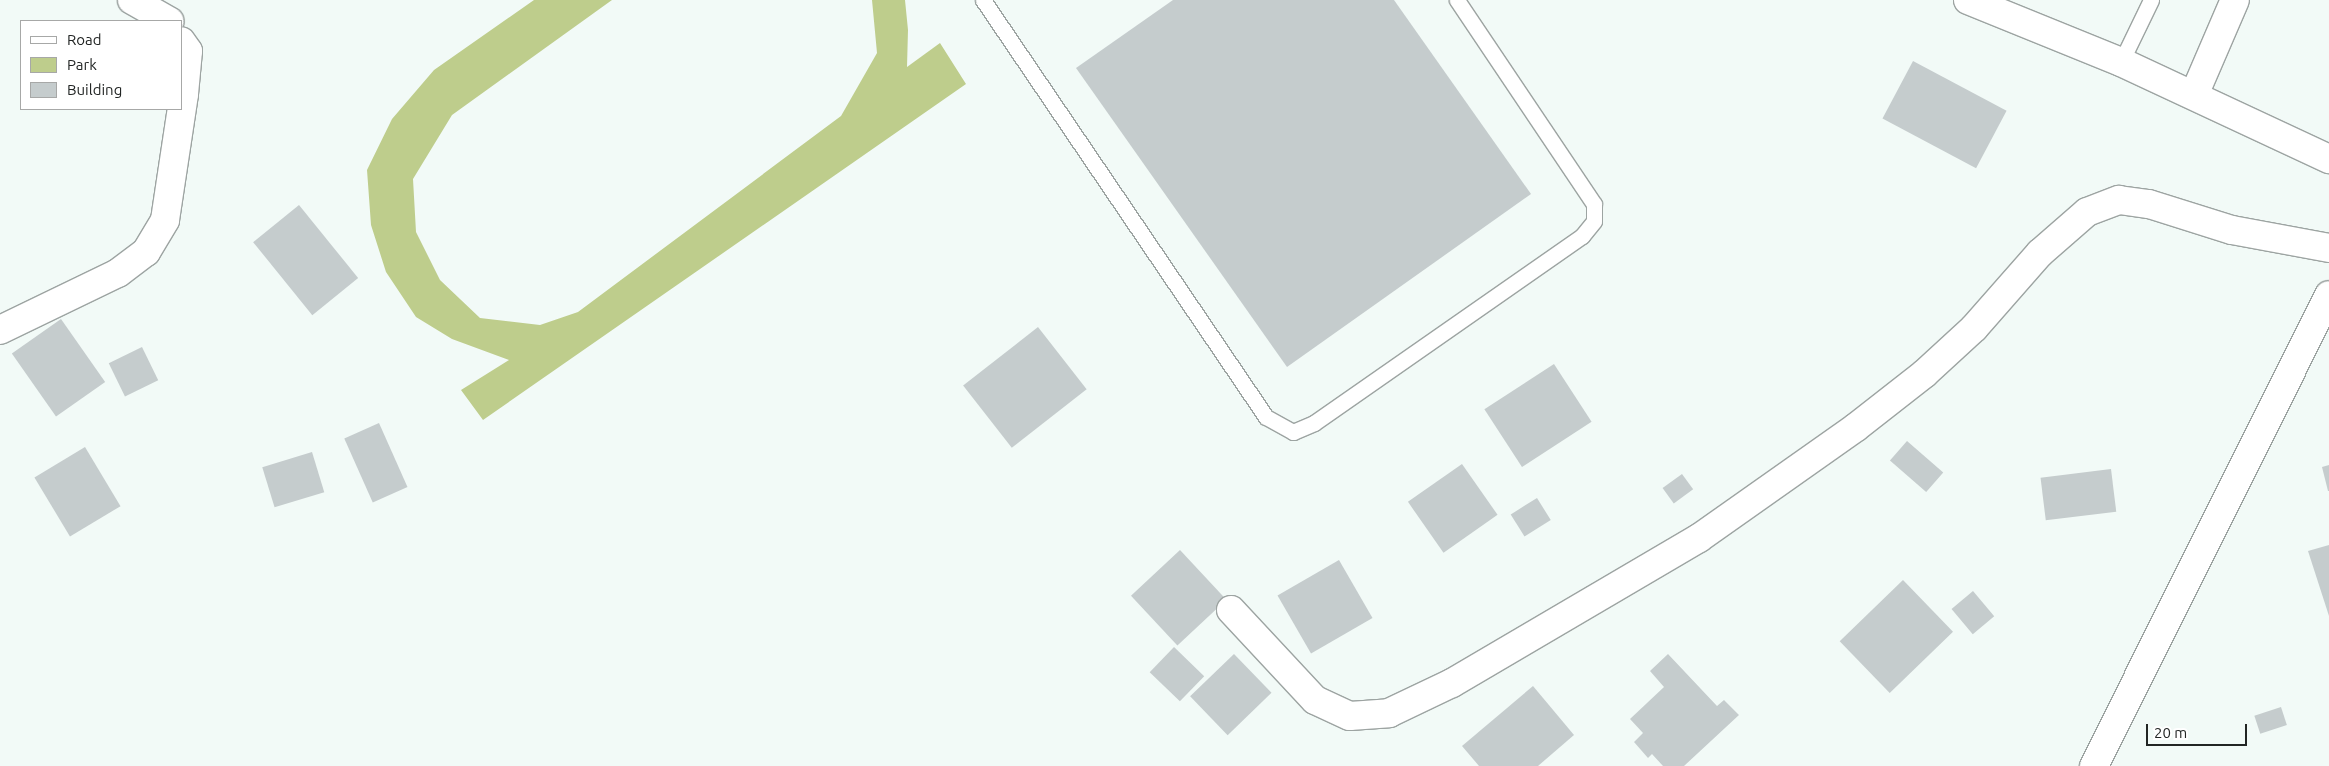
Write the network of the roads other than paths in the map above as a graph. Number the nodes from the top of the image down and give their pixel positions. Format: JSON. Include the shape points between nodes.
{"nodes":[{"id":1,"x":132,"y":0,"type":"edge"},
{"id":2,"x":983,"y":0,"type":"edge"},
{"id":3,"x":1457,"y":0,"type":"edge"},
{"id":4,"x":1968,"y":0,"type":"edge"},
{"id":5,"x":2151,"y":0,"type":"edge"},
{"id":6,"x":2235,"y":0,"type":"edge"},
{"id":7,"x":167,"y":20,"type":"edge"},
{"id":8,"x":182,"y":42,"type":"edge"},
{"id":9,"x":2121,"y":62,"type":"junction"},
{"id":10,"x":2194,"y":96,"type":"junction"},
{"id":11,"x":182,"y":107,"type":"edge"},
{"id":12,"x":182,"y":110,"type":"edge"},
{"id":13,"x":2329,"y":159,"type":"edge"},
{"id":14,"x":2329,"y":248,"type":"edge"},
{"id":15,"x":2329,"y":295,"type":"edge"},
{"id":16,"x":0,"y":330,"type":"edge"},
{"id":17,"x":1231,"y":610,"type":"dead end"},
{"id":18,"x":2094,"y":766,"type":"edge"}],
"edges":[{"from":1,"to":7,"type":"street"},
{"from":2,"to":3,"type":"lane","via":[[1266,417],[1293,432],[1314,423],[1574,242],[1594,220],[1594,204]]},
{"from":4,"to":9,"type":"street"},
{"from":5,"to":9,"type":"lane"},
{"from":6,"to":10,"type":"street"},
{"from":8,"to":11,"type":"street","via":[[188,51]]},
{"from":9,"to":10,"type":"street"},
{"from":10,"to":13,"type":"street"},
{"from":12,"to":16,"type":"street","via":[[165,220],[146,252],[118,273]]},
{"from":14,"to":17,"type":"street","via":[[2232,230],[2149,204],[2119,200],[2087,212],[2040,253],[1974,328],[1924,374],[1855,428],[1699,538],[1452,683],[1389,713],[1350,716],[1315,700]]},
{"from":15,"to":18,"type":"street"}]}
